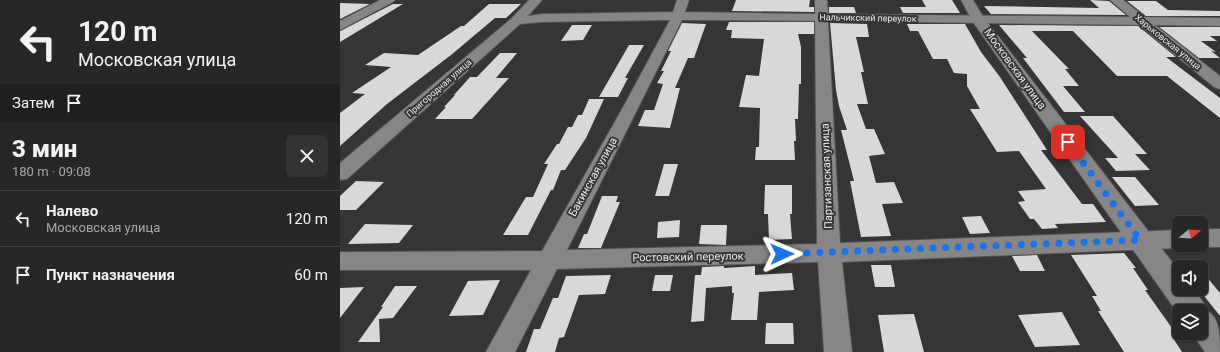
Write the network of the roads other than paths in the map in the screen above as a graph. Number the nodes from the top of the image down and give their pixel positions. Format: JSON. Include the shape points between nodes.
{"nodes":[{"id":1,"x":389,"y":0,"type":"edge"},
{"id":2,"x":536,"y":0,"type":"edge"},
{"id":3,"x":967,"y":0,"type":"edge"},
{"id":4,"x":1116,"y":0,"type":"edge"},
{"id":5,"x":680,"y":8,"type":"edge"},
{"id":6,"x":822,"y":9,"type":"edge"},
{"id":7,"x":978,"y":19,"type":"junction"},
{"id":8,"x":1142,"y":20,"type":"junction"},
{"id":9,"x":516,"y":21,"type":"junction"},
{"id":10,"x":1220,"y":22,"type":"edge"},
{"id":11,"x":340,"y":26,"type":"edge"},
{"id":12,"x":1220,"y":84,"type":"edge"},
{"id":13,"x":340,"y":174,"type":"edge"},
{"id":14,"x":1208,"y":238,"type":"edge"},
{"id":15,"x":1220,"y":238,"type":"edge"},
{"id":16,"x":1172,"y":239,"type":"edge"},
{"id":17,"x":1140,"y":240,"type":"junction"},
{"id":18,"x":829,"y":253,"type":"junction"},
{"id":19,"x":548,"y":260,"type":"junction"},
{"id":20,"x":340,"y":261,"type":"edge"},
{"id":21,"x":1188,"y":304,"type":"edge"},
{"id":22,"x":1208,"y":332,"type":"edge"},
{"id":23,"x":1220,"y":348,"type":"edge"},
{"id":24,"x":500,"y":352,"type":"edge"},
{"id":25,"x":838,"y":352,"type":"edge"}],
"edges":[{"from":1,"to":11,"type":"street"},
{"from":2,"to":9,"type":"street","name":"Пригородная улица"},
{"from":3,"to":7,"type":"street","name":"Московская улица"},
{"from":4,"to":8,"type":"street","name":"Харьковская улица"},
{"from":5,"to":6,"type":"street","name":"Нальчикский переулок"},
{"from":5,"to":9,"type":"street","name":"Нальчикский переулок"},
{"from":5,"to":19,"type":"street","name":"Бакинская улица","via":[[634,102]]},
{"from":6,"to":7,"type":"street","name":"Нальчикский переулок"},
{"from":6,"to":18,"type":"street","name":"Партизанская улица"},
{"from":7,"to":8,"type":"street","name":"Нальчикский переулок"},
{"from":7,"to":17,"type":"street","name":"Московская улица"},
{"from":8,"to":10,"type":"street","name":"Нальчикский переулок"},
{"from":8,"to":12,"type":"street","name":"Харьковская улица"},
{"from":9,"to":13,"type":"street","name":"Пригородная улица"},
{"from":14,"to":15,"type":"street"},
{"from":16,"to":17,"type":"street","name":"Ростовский переулок"},
{"from":17,"to":18,"type":"street","name":"Ростовский переулок"},
{"from":17,"to":21,"type":"street","name":"Московская улица"},
{"from":18,"to":19,"type":"street","name":"Ростовский переулок"},
{"from":18,"to":25,"type":"street","name":"Партизанская улица"},
{"from":19,"to":20,"type":"street","name":"Ростовский переулок"},
{"from":19,"to":24,"type":"street","name":"Бакинская улица"},
{"from":22,"to":23,"type":"street"}]}
